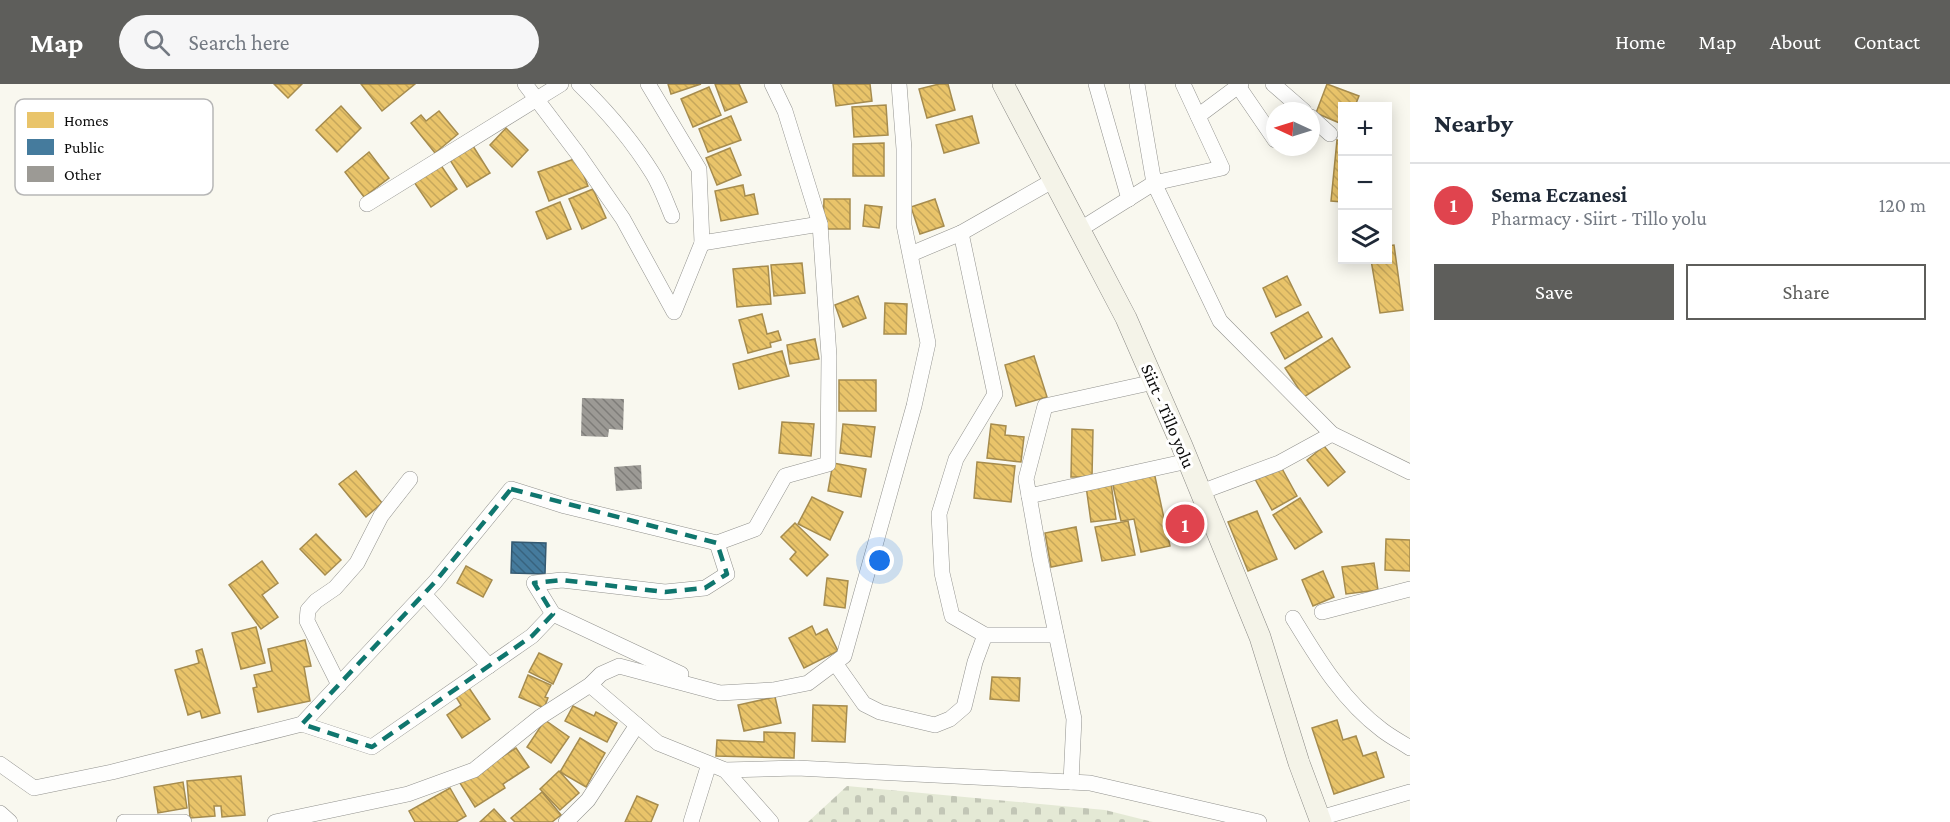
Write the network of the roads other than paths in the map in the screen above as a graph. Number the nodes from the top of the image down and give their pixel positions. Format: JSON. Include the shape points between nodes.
{"nodes":[{"id":1,"x":525,"y":84,"type":"edge"},
{"id":2,"x":561,"y":84,"type":"edge"},
{"id":3,"x":579,"y":84,"type":"edge"},
{"id":4,"x":648,"y":84,"type":"edge"},
{"id":5,"x":772,"y":84,"type":"edge"},
{"id":6,"x":899,"y":84,"type":"edge"},
{"id":7,"x":1003,"y":84,"type":"edge"},
{"id":8,"x":1096,"y":84,"type":"edge"},
{"id":9,"x":1137,"y":84,"type":"edge"},
{"id":10,"x":1183,"y":84,"type":"edge"},
{"id":11,"x":1273,"y":84,"type":"edge"},
{"id":12,"x":1240,"y":85,"type":"edge"},
{"id":13,"x":536,"y":100,"type":"junction"},
{"id":14,"x":1294,"y":102,"type":"edge"},
{"id":15,"x":1198,"y":116,"type":"junction"},
{"id":16,"x":1320,"y":125,"type":"edge"},
{"id":17,"x":1266,"y":126,"type":"edge"},
{"id":18,"x":1330,"y":134,"type":"dead end"},
{"id":19,"x":1053,"y":180,"type":"junction"},
{"id":20,"x":1154,"y":183,"type":"junction"},
{"id":21,"x":1129,"y":199,"type":"junction"},
{"id":22,"x":367,"y":204,"type":"dead end"},
{"id":23,"x":672,"y":216,"type":"dead end"},
{"id":24,"x":820,"y":224,"type":"junction"},
{"id":25,"x":1079,"y":230,"type":"junction"},
{"id":26,"x":961,"y":233,"type":"junction"},
{"id":27,"x":702,"y":243,"type":"junction"},
{"id":28,"x":911,"y":254,"type":"junction"},
{"id":29,"x":1154,"y":382,"type":"junction"},
{"id":30,"x":1332,"y":434,"type":"junction"},
{"id":31,"x":1188,"y":461,"type":"junction"},
{"id":32,"x":1410,"y":472,"type":"edge"},
{"id":33,"x":410,"y":479,"type":"dead end"},
{"id":34,"x":1201,"y":492,"type":"junction"},
{"id":35,"x":1029,"y":496,"type":"junction"},
{"id":36,"x":717,"y":543,"type":"junction"},
{"id":37,"x":1410,"y":589,"type":"edge"},
{"id":38,"x":424,"y":594,"type":"junction"},
{"id":39,"x":1322,"y":612,"type":"dead end"},
{"id":40,"x":553,"y":614,"type":"junction"},
{"id":41,"x":1293,"y":618,"type":"dead end"},
{"id":42,"x":1056,"y":634,"type":"junction"},
{"id":43,"x":985,"y":635,"type":"junction"},
{"id":44,"x":835,"y":663,"type":"junction"},
{"id":45,"x":489,"y":666,"type":"junction"},
{"id":46,"x":339,"y":685,"type":"junction"},
{"id":47,"x":590,"y":685,"type":"junction"},
{"id":48,"x":720,"y":693,"type":"junction"},
{"id":49,"x":302,"y":724,"type":"junction"},
{"id":50,"x":637,"y":725,"type":"junction"},
{"id":51,"x":1410,"y":748,"type":"edge"},
{"id":52,"x":0,"y":764,"type":"edge"},
{"id":53,"x":709,"y":764,"type":"junction"},
{"id":54,"x":725,"y":770,"type":"junction"},
{"id":55,"x":1071,"y":782,"type":"junction"},
{"id":56,"x":1410,"y":792,"type":"edge"},
{"id":57,"x":0,"y":813,"type":"edge"},
{"id":58,"x":325,"y":817,"type":"edge"},
{"id":59,"x":1318,"y":821,"type":"edge"},
{"id":60,"x":10,"y":822,"type":"edge"},
{"id":61,"x":124,"y":822,"type":"edge"},
{"id":62,"x":184,"y":822,"type":"edge"},
{"id":63,"x":275,"y":822,"type":"edge"},
{"id":64,"x":566,"y":822,"type":"edge"},
{"id":65,"x":691,"y":822,"type":"edge"},
{"id":66,"x":771,"y":822,"type":"edge"},
{"id":67,"x":1259,"y":822,"type":"edge"}],
"edges":[{"from":1,"to":13,"type":"street"},
{"from":2,"to":13,"type":"street"},
{"from":3,"to":23,"type":"street","via":[[632,142],[654,176]]},
{"from":4,"to":27,"type":"street","via":[[699,169]]},
{"from":5,"to":24,"type":"street","via":[[785,111]]},
{"from":6,"to":28,"type":"street","via":[[904,225]]},
{"from":7,"to":19,"type":"main road","name":"Siirt - Tillo yolu"},
{"from":8,"to":21,"type":"street"},
{"from":9,"to":20,"type":"street"},
{"from":10,"to":15,"type":"street"},
{"from":11,"to":14,"type":"street"},
{"from":12,"to":15,"type":"street"},
{"from":12,"to":17,"type":"street"},
{"from":13,"to":22,"type":"street"},
{"from":13,"to":27,"type":"street","via":[[623,219],[674,312]]},
{"from":15,"to":20,"type":"street","via":[[1222,168]]},
{"from":16,"to":18,"type":"street"},
{"from":19,"to":25,"type":"main road","name":"Siirt - Tillo yolu"},
{"from":19,"to":26,"type":"street"},
{"from":20,"to":21,"type":"street"},
{"from":20,"to":30,"type":"street","via":[[1220,321]]},
{"from":21,"to":25,"type":"street"},
{"from":24,"to":27,"type":"street"},
{"from":24,"to":36,"type":"street","via":[[829,356],[828,464],[785,476],[755,529]]},
{"from":25,"to":29,"type":"main road","name":"Siirt - Tillo yolu","via":[[1126,318]]},
{"from":26,"to":28,"type":"street"},
{"from":26,"to":43,"type":"street","via":[[995,394],[956,459],[939,514],[941,561],[952,616]]},
{"from":28,"to":44,"type":"street","via":[[928,343],[844,656]]},
{"from":29,"to":31,"type":"main road","name":"Siirt - Tillo yolu"},
{"from":29,"to":35,"type":"street","via":[[1045,406],[1026,479]]},
{"from":30,"to":32,"type":"street"},
{"from":30,"to":34,"type":"street","via":[[1279,463]]},
{"from":31,"to":34,"type":"main road","name":"Siirt - Tillo yolu"},
{"from":31,"to":35,"type":"street"},
{"from":33,"to":46,"type":"street","via":[[381,516],[357,563],[308,610],[307,621]]},
{"from":34,"to":59,"type":"main road","name":"Siirt - Tillo yolu","via":[[1260,637]]},
{"from":35,"to":42,"type":"street"},
{"from":36,"to":38,"type":"street","via":[[564,506],[511,489]]},
{"from":36,"to":40,"type":"street","via":[[727,574],[705,588],[665,592],[562,580],[534,583]]},
{"from":37,"to":39,"type":"street"},
{"from":38,"to":45,"type":"street"},
{"from":38,"to":46,"type":"street"},
{"from":40,"to":45,"type":"street","via":[[532,636]]},
{"from":40,"to":48,"type":"street"},
{"from":41,"to":51,"type":"street","via":[[1343,693],[1382,730]]},
{"from":42,"to":43,"type":"street"},
{"from":42,"to":55,"type":"street","via":[[1074,719]]},
{"from":43,"to":44,"type":"street","via":[[964,707],[935,725],[880,712],[864,704]]},
{"from":44,"to":48,"type":"street","via":[[808,682],[773,690]]},
{"from":45,"to":49,"type":"street","via":[[372,747]]},
{"from":46,"to":49,"type":"street"},
{"from":47,"to":48,"type":"street","via":[[601,674],[619,666]]},
{"from":47,"to":50,"type":"street"},
{"from":47,"to":58,"type":"street","via":[[540,717],[474,770],[408,794]]},
{"from":49,"to":52,"type":"street","via":[[34,788]]},
{"from":50,"to":53,"type":"street","via":[[658,743]]},
{"from":50,"to":64,"type":"street","via":[[588,800]]},
{"from":53,"to":54,"type":"street"},
{"from":53,"to":65,"type":"street"},
{"from":54,"to":55,"type":"street","via":[[797,768]]},
{"from":54,"to":66,"type":"street"},
{"from":55,"to":67,"type":"street"},
{"from":56,"to":59,"type":"street"},
{"from":57,"to":60,"type":"street"},
{"from":58,"to":63,"type":"street"},
{"from":61,"to":62,"type":"street"}]}
